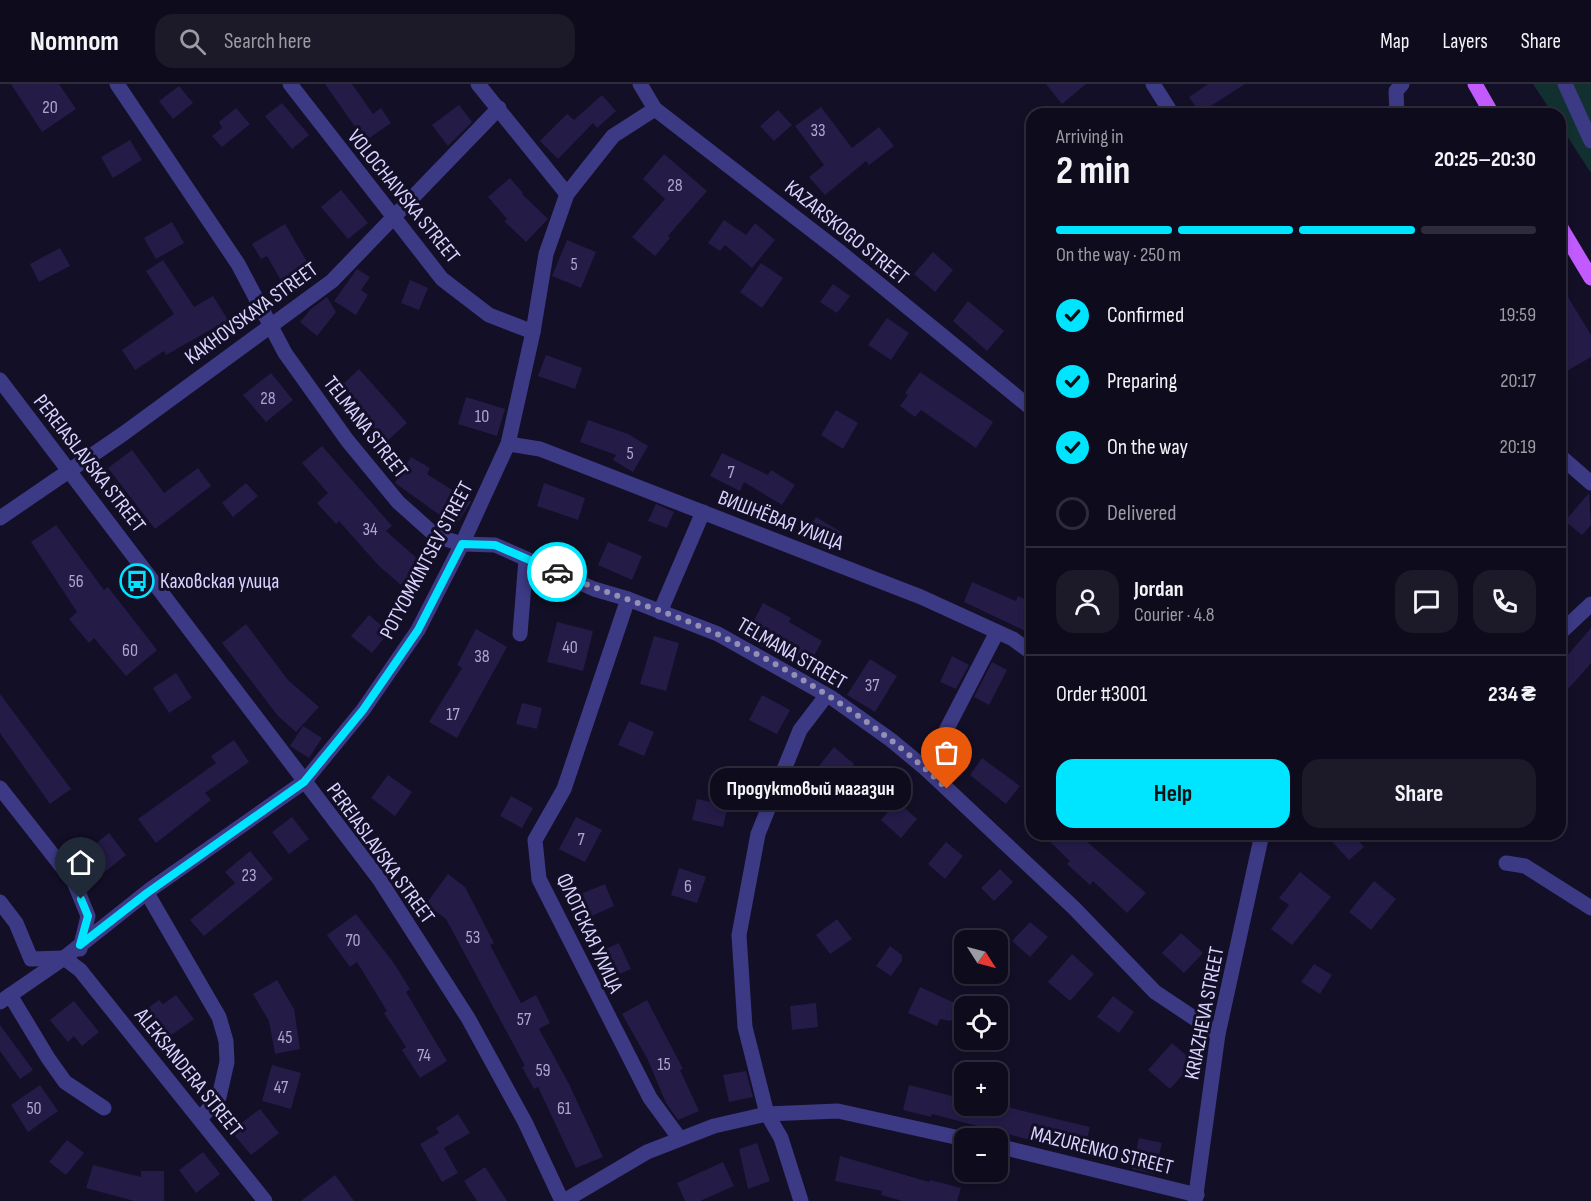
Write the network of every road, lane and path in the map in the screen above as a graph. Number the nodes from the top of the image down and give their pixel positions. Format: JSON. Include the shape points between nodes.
{"nodes":[{"id":1,"x":117,"y":84,"type":"edge"},
{"id":2,"x":290,"y":84,"type":"edge"},
{"id":3,"x":478,"y":84,"type":"edge"},
{"id":4,"x":640,"y":84,"type":"edge"},
{"id":5,"x":1153,"y":84,"type":"edge"},
{"id":6,"x":1476,"y":84,"type":"edge"},
{"id":7,"x":1565,"y":84,"type":"edge"},
{"id":8,"x":1396,"y":86,"type":"edge"},
{"id":9,"x":499,"y":108,"type":"junction"},
{"id":10,"x":1168,"y":108,"type":"edge"},
{"id":11,"x":1397,"y":108,"type":"edge"},
{"id":12,"x":1489,"y":108,"type":"edge"},
{"id":13,"x":656,"y":109,"type":"junction"},
{"id":14,"x":1591,"y":141,"type":"edge"},
{"id":15,"x":567,"y":194,"type":"junction"},
{"id":16,"x":393,"y":218,"type":"junction"},
{"id":17,"x":1566,"y":236,"type":"edge"},
{"id":18,"x":1591,"y":278,"type":"edge"},
{"id":19,"x":269,"y":326,"type":"junction"},
{"id":20,"x":533,"y":332,"type":"junction"},
{"id":21,"x":0,"y":380,"type":"edge"},
{"id":22,"x":1026,"y":405,"type":"edge"},
{"id":23,"x":508,"y":444,"type":"junction"},
{"id":24,"x":1566,"y":461,"type":"edge"},
{"id":25,"x":68,"y":470,"type":"junction"},
{"id":26,"x":1591,"y":483,"type":"edge"},
{"id":27,"x":703,"y":512,"type":"junction"},
{"id":28,"x":0,"y":518,"type":"edge"},
{"id":29,"x":462,"y":544,"type":"junction"},
{"id":30,"x":526,"y":558,"type":"junction"},
{"id":31,"x":628,"y":599,"type":"junction"},
{"id":32,"x":1591,"y":604,"type":"edge"},
{"id":33,"x":660,"y":612,"type":"junction"},
{"id":34,"x":1566,"y":627,"type":"edge"},
{"id":35,"x":997,"y":632,"type":"junction"},
{"id":36,"x":520,"y":634,"type":"dead end"},
{"id":37,"x":1026,"y":649,"type":"edge"},
{"id":38,"x":826,"y":696,"type":"junction"},
{"id":39,"x":926,"y":769,"type":"junction"},
{"id":40,"x":304,"y":782,"type":"junction"},
{"id":41,"x":0,"y":788,"type":"edge"},
{"id":42,"x":1258,"y":840,"type":"edge"},
{"id":43,"x":1506,"y":863,"type":"dead end"},
{"id":44,"x":147,"y":893,"type":"junction"},
{"id":45,"x":0,"y":902,"type":"edge"},
{"id":46,"x":1591,"y":908,"type":"edge"},
{"id":47,"x":80,"y":945,"type":"junction"},
{"id":48,"x":64,"y":958,"type":"junction"},
{"id":49,"x":80,"y":970,"type":"junction"},
{"id":50,"x":5,"y":998,"type":"edge"},
{"id":51,"x":1218,"y":1034,"type":"junction"},
{"id":52,"x":104,"y":1108,"type":"dead end"},
{"id":53,"x":767,"y":1114,"type":"junction"},
{"id":54,"x":200,"y":1119,"type":"junction"},
{"id":55,"x":954,"y":1137,"type":"edge"},
{"id":56,"x":680,"y":1138,"type":"junction"},
{"id":57,"x":1008,"y":1149,"type":"edge"},
{"id":58,"x":1196,"y":1198,"type":"edge"},
{"id":59,"x":266,"y":1201,"type":"edge"},
{"id":60,"x":563,"y":1201,"type":"edge"},
{"id":61,"x":801,"y":1201,"type":"edge"}],
"edges":[{"from":1,"to":19,"type":"street","name":"TELMANA STREET","via":[[238,264]]},
{"from":2,"to":16,"type":"street","name":"VOLOCHAIVSKA STREET"},
{"from":3,"to":9,"type":"street"},
{"from":4,"to":13,"type":"street","name":"KAZARSKOGO STREET"},
{"from":5,"to":10,"type":"street"},
{"from":6,"to":12,"type":"main road"},
{"from":7,"to":14,"type":"street"},
{"from":8,"to":11,"type":"street"},
{"from":9,"to":15,"type":"street"},
{"from":9,"to":16,"type":"street","name":"KAKHOVSKAYA STREET"},
{"from":13,"to":15,"type":"street","name":"POTYOMKINTSEV STREET","via":[[613,136]]},
{"from":13,"to":22,"type":"street","name":"KAZARSKOGO STREET","via":[[840,252]]},
{"from":15,"to":20,"type":"street","name":"POTYOMKINTSEV STREET","via":[[546,254]]},
{"from":16,"to":19,"type":"street","name":"KAKHOVSKAYA STREET","via":[[332,281]]},
{"from":16,"to":20,"type":"street","name":"VOLOCHAIVSKA STREET","via":[[442,279],[489,315]]},
{"from":17,"to":18,"type":"main road"},
{"from":19,"to":25,"type":"street","name":"KAKHOVSKAYA STREET"},
{"from":19,"to":29,"type":"street","name":"TELMANA STREET","via":[[347,440],[398,502],[436,536]]},
{"from":20,"to":23,"type":"street","name":"POTYOMKINTSEV STREET"},
{"from":21,"to":25,"type":"street","name":"PEREIASLAVSKA STREET"},
{"from":23,"to":27,"type":"street","name":"ВИШНЁВАЯ УЛИЦА","via":[[540,449]]},
{"from":23,"to":29,"type":"street","name":"POTYOMKINTSEV STREET"},
{"from":24,"to":26,"type":"street"},
{"from":25,"to":28,"type":"street","name":"KAKHOVSKAYA STREET"},
{"from":25,"to":40,"type":"street","name":"PEREIASLAVSKA STREET"},
{"from":27,"to":33,"type":"street"},
{"from":27,"to":35,"type":"street","name":"ВИШНЁВАЯ УЛИЦА","via":[[921,597]]},
{"from":29,"to":30,"type":"street","name":"TELMANA STREET","via":[[495,545]]},
{"from":29,"to":40,"type":"street","name":"POTYOMKINTSEV STREET","via":[[418,630],[363,710]]},
{"from":30,"to":31,"type":"street","name":"TELMANA STREET","via":[[594,589]]},
{"from":30,"to":36,"type":"street"},
{"from":31,"to":33,"type":"street","name":"TELMANA STREET"},
{"from":31,"to":56,"type":"street","name":"ФЛОТСКАЯ УЛИЦА","via":[[564,789],[536,840],[539,879],[645,1088]]},
{"from":32,"to":34,"type":"street"},
{"from":33,"to":38,"type":"street","name":"TELMANA STREET","via":[[718,634]]},
{"from":35,"to":37,"type":"street","name":"ВИШНЁВАЯ УЛИЦА"},
{"from":35,"to":39,"type":"street"},
{"from":38,"to":39,"type":"street","name":"TELMANA STREET"},
{"from":38,"to":53,"type":"street","via":[[800,730],[758,834],[739,935],[745,1027]]},
{"from":39,"to":51,"type":"street","name":"TELMANA STREET","via":[[1074,908],[1155,992]]},
{"from":40,"to":44,"type":"street","name":"POTYOMKINTSEV STREET"},
{"from":40,"to":60,"type":"street","name":"PEREIASLAVSKA STREET","via":[[379,879],[468,1018]]},
{"from":41,"to":47,"type":"street","via":[[74,882],[88,916]]},
{"from":42,"to":51,"type":"street","name":"KRIAZHEVA STREET"},
{"from":43,"to":46,"type":"street","via":[[1525,866]]},
{"from":44,"to":47,"type":"street","name":"POTYOMKINTSEV STREET"},
{"from":44,"to":54,"type":"street","via":[[219,1017],[226,1041],[227,1062],[219,1097]]},
{"from":45,"to":48,"type":"street","via":[[16,922],[31,959]]},
{"from":47,"to":48,"type":"street","name":"POTYOMKINTSEV STREET"},
{"from":47,"to":49,"type":"street"},
{"from":48,"to":49,"type":"street","name":"ALEKSANDERA STREET"},
{"from":48,"to":50,"type":"street","name":"POTYOMKINTSEV STREET"},
{"from":49,"to":54,"type":"street","name":"ALEKSANDERA STREET"},
{"from":50,"to":52,"type":"street","via":[[65,1082]]},
{"from":51,"to":58,"type":"street","name":"KRIAZHEVA STREET"},
{"from":53,"to":55,"type":"street","via":[[838,1110]]},
{"from":53,"to":56,"type":"street"},
{"from":53,"to":61,"type":"street","via":[[781,1138]]},
{"from":54,"to":59,"type":"street","name":"ALEKSANDERA STREET"},
{"from":56,"to":60,"type":"street","via":[[647,1152]]},
{"from":57,"to":58,"type":"street","name":"MAZURENKO STREET"}]}
